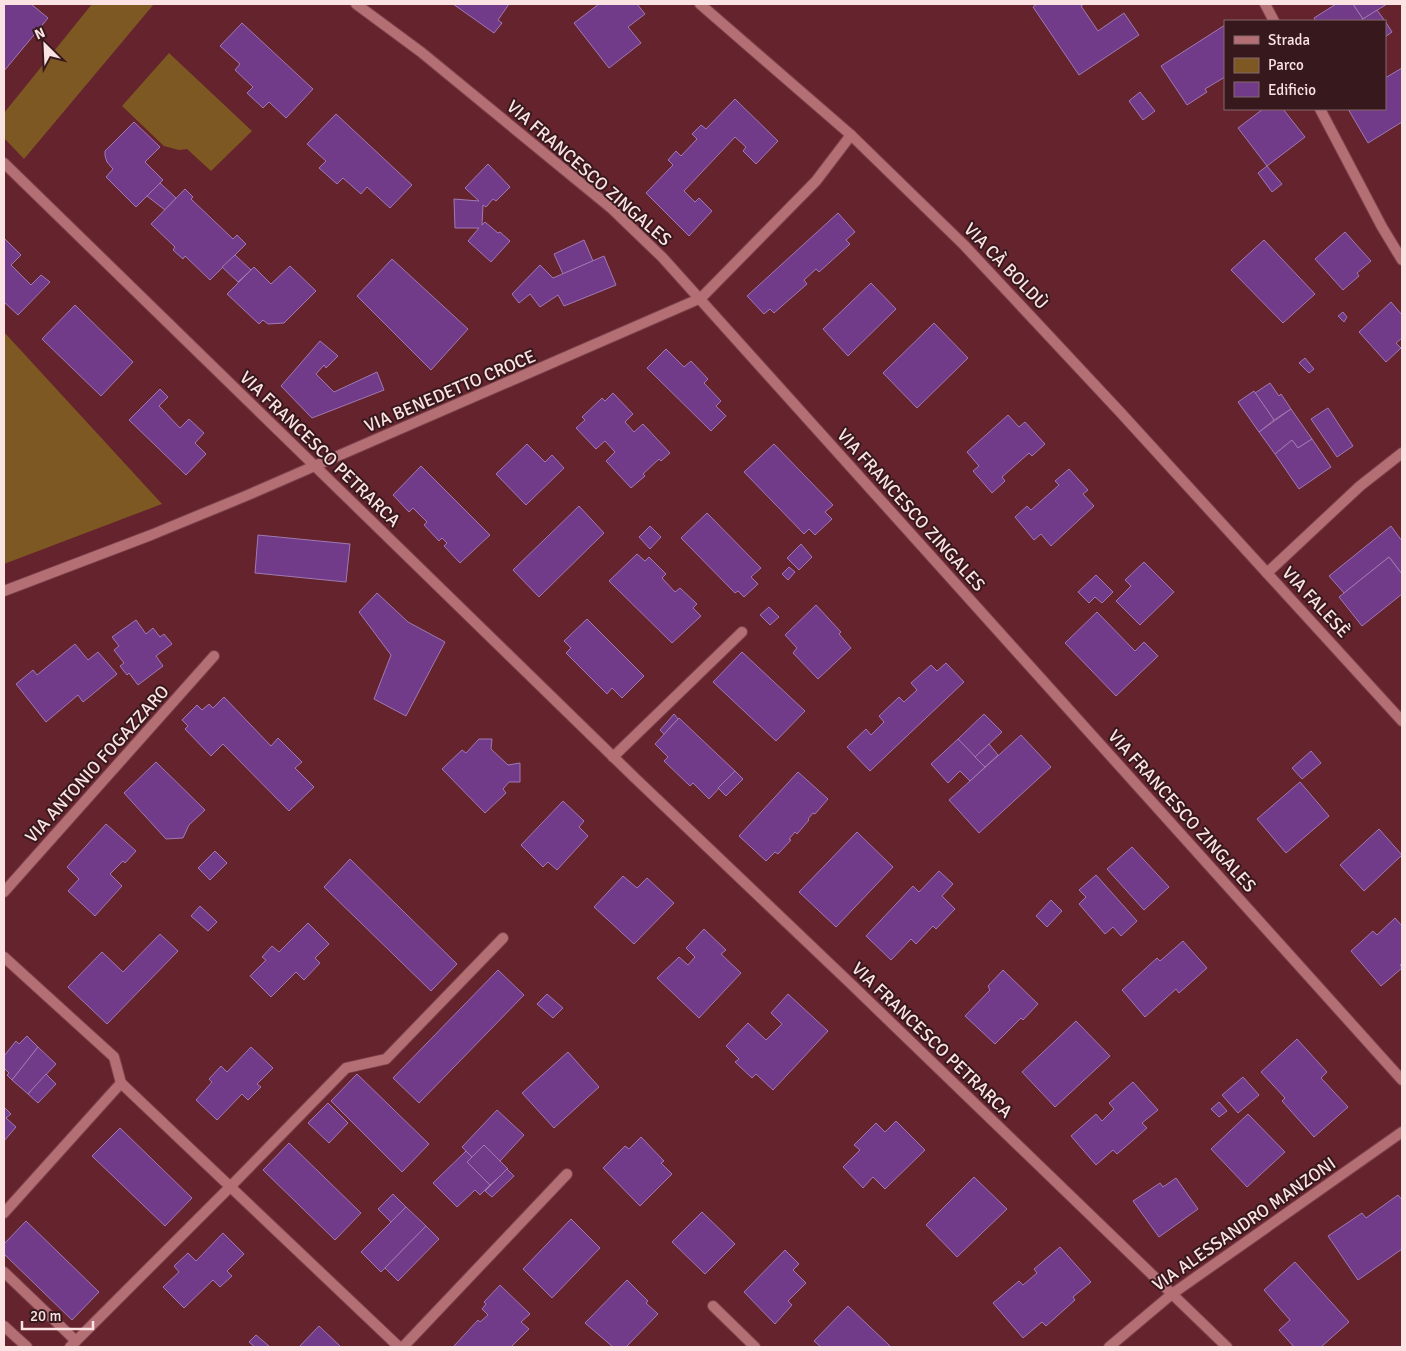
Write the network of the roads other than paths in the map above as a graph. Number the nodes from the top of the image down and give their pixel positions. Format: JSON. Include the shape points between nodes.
{"nodes":[{"id":1,"x":356,"y":4,"type":"edge"},
{"id":2,"x":700,"y":4,"type":"edge"},
{"id":3,"x":1265,"y":4,"type":"edge"},
{"id":4,"x":1273,"y":20,"type":"edge"},
{"id":5,"x":1321,"y":110,"type":"edge"},
{"id":6,"x":851,"y":135,"type":"junction"},
{"id":7,"x":4,"y":164,"type":"edge"},
{"id":8,"x":1402,"y":260,"type":"edge"},
{"id":9,"x":701,"y":298,"type":"junction"},
{"id":10,"x":1402,"y":453,"type":"edge"},
{"id":11,"x":315,"y":467,"type":"junction"},
{"id":12,"x":1267,"y":573,"type":"junction"},
{"id":13,"x":4,"y":591,"type":"edge"},
{"id":14,"x":742,"y":632,"type":"dead end"},
{"id":15,"x":214,"y":656,"type":"dead end"},
{"id":16,"x":1402,"y":721,"type":"edge"},
{"id":17,"x":614,"y":757,"type":"junction"},
{"id":18,"x":4,"y":892,"type":"edge"},
{"id":19,"x":503,"y":938,"type":"dead end"},
{"id":20,"x":4,"y":957,"type":"edge"},
{"id":21,"x":1402,"y":1080,"type":"edge"},
{"id":22,"x":120,"y":1083,"type":"junction"},
{"id":23,"x":1402,"y":1132,"type":"edge"},
{"id":24,"x":567,"y":1174,"type":"dead end"},
{"id":25,"x":230,"y":1187,"type":"junction"},
{"id":26,"x":4,"y":1213,"type":"edge"},
{"id":27,"x":4,"y":1272,"type":"edge"},
{"id":28,"x":1172,"y":1294,"type":"junction"},
{"id":29,"x":713,"y":1306,"type":"dead end"},
{"id":30,"x":4,"y":1326,"type":"edge"},
{"id":31,"x":73,"y":1344,"type":"edge"},
{"id":32,"x":27,"y":1347,"type":"edge"},
{"id":33,"x":399,"y":1347,"type":"edge"},
{"id":34,"x":403,"y":1347,"type":"edge"},
{"id":35,"x":755,"y":1347,"type":"edge"},
{"id":36,"x":1109,"y":1347,"type":"edge"},
{"id":37,"x":1227,"y":1347,"type":"edge"}],
"edges":[{"from":1,"to":9,"type":"street","name":"VIA FRANCESCO ZINGALES","via":[[421,52],[611,208]]},
{"from":2,"to":6,"type":"street","name":"VIA CÀ BOLDÙ"},
{"from":3,"to":4,"type":"street"},
{"from":5,"to":8,"type":"street"},
{"from":6,"to":9,"type":"street","name":"VIA BENEDETTO CROCE","via":[[816,180]]},
{"from":6,"to":12,"type":"street","name":"VIA CÀ BOLDÙ","via":[[1033,317]]},
{"from":7,"to":11,"type":"street","name":"VIA FRANCESCO PETRARCA"},
{"from":9,"to":11,"type":"street","name":"VIA BENEDETTO CROCE"},
{"from":9,"to":21,"type":"street","name":"VIA FRANCESCO ZINGALES"},
{"from":10,"to":12,"type":"street","name":"VIA FALESÈ","via":[[1360,486]]},
{"from":11,"to":13,"type":"street","name":"VIA BENEDETTO CROCE"},
{"from":11,"to":17,"type":"street","name":"VIA FRANCESCO PETRARCA"},
{"from":12,"to":16,"type":"street","name":"VIA FALESÈ"},
{"from":14,"to":17,"type":"street"},
{"from":15,"to":18,"type":"street","name":"VIA ANTONIO FOGAZZARO"},
{"from":17,"to":28,"type":"street","name":"VIA FRANCESCO PETRARCA"},
{"from":19,"to":25,"type":"street","via":[[386,1059],[346,1068]]},
{"from":20,"to":22,"type":"street","via":[[114,1058]]},
{"from":22,"to":25,"type":"street"},
{"from":22,"to":26,"type":"street"},
{"from":23,"to":28,"type":"street","name":"VIA ALESSANDRO MANZONI"},
{"from":24,"to":34,"type":"street"},
{"from":25,"to":31,"type":"street"},
{"from":25,"to":33,"type":"street"},
{"from":27,"to":31,"type":"street"},
{"from":28,"to":36,"type":"street","name":"VIA ALESSANDRO MANZONI"},
{"from":28,"to":37,"type":"street","name":"VIA FRANCESCO PETRARCA"},
{"from":29,"to":35,"type":"street"},
{"from":30,"to":32,"type":"street"}]}
